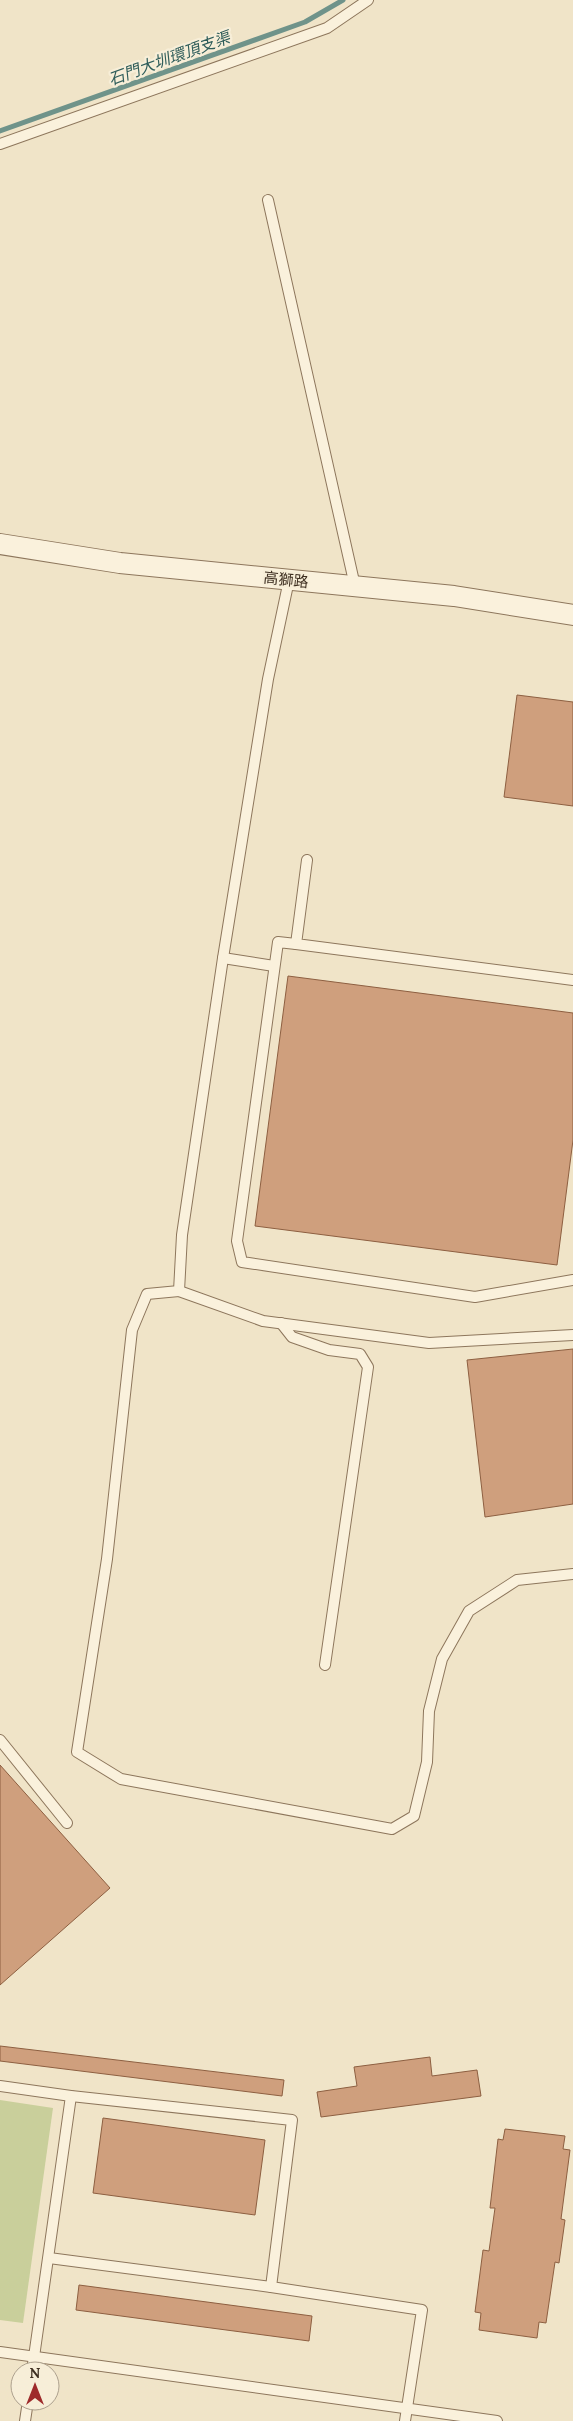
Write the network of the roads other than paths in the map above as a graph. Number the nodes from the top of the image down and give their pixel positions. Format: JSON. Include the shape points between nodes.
{"nodes":[{"id":1,"x":368,"y":0,"type":"edge"},
{"id":2,"x":0,"y":144,"type":"edge"},
{"id":3,"x":268,"y":200,"type":"dead end"},
{"id":4,"x":0,"y":544,"type":"edge"},
{"id":5,"x":289,"y":580,"type":"junction"},
{"id":6,"x":355,"y":586,"type":"junction"},
{"id":7,"x":573,"y":615,"type":"edge"},
{"id":8,"x":307,"y":860,"type":"dead end"},
{"id":9,"x":296,"y":944,"type":"junction"},
{"id":10,"x":223,"y":958,"type":"junction"},
{"id":11,"x":274,"y":966,"type":"junction"},
{"id":12,"x":573,"y":980,"type":"edge"},
{"id":13,"x":573,"y":1280,"type":"edge"},
{"id":14,"x":179,"y":1291,"type":"junction"},
{"id":15,"x":281,"y":1323,"type":"junction"},
{"id":16,"x":573,"y":1335,"type":"edge"},
{"id":17,"x":573,"y":1574,"type":"edge"},
{"id":18,"x":325,"y":1665,"type":"dead end"},
{"id":19,"x":0,"y":1740,"type":"edge"},
{"id":20,"x":66,"y":1823,"type":"dead end"},
{"id":21,"x":0,"y":2086,"type":"edge"},
{"id":22,"x":71,"y":2096,"type":"junction"},
{"id":23,"x":49,"y":2258,"type":"junction"},
{"id":24,"x":271,"y":2287,"type":"junction"},
{"id":25,"x":0,"y":2352,"type":"edge"},
{"id":26,"x":34,"y":2357,"type":"junction"},
{"id":27,"x":33,"y":2361,"type":"edge"},
{"id":28,"x":406,"y":2410,"type":"junction"},
{"id":29,"x":405,"y":2421,"type":"edge"},
{"id":30,"x":497,"y":2421,"type":"edge"}],
"edges":[{"from":1,"to":2,"type":"lane","via":[[327,28]]},
{"from":3,"to":6,"type":"lane"},
{"from":4,"to":5,"type":"street","name":"高獅路","via":[[120,563]]},
{"from":5,"to":6,"type":"street","name":"高獅路"},
{"from":5,"to":10,"type":"lane","via":[[268,680]]},
{"from":6,"to":7,"type":"street","name":"高獅路","via":[[454,596]]},
{"from":8,"to":9,"type":"lane"},
{"from":9,"to":11,"type":"lane","via":[[278,942]]},
{"from":9,"to":12,"type":"lane"},
{"from":10,"to":11,"type":"lane"},
{"from":10,"to":14,"type":"lane","via":[[182,1235]]},
{"from":11,"to":13,"type":"lane","via":[[237,1241],[242,1262],[475,1297]]},
{"from":14,"to":15,"type":"lane","via":[[263,1321]]},
{"from":14,"to":17,"type":"lane","via":[[147,1294],[132,1330],[107,1559],[77,1752],[121,1779],[392,1829],[414,1816],[427,1762],[429,1711],[442,1659],[469,1610],[517,1580]]},
{"from":15,"to":16,"type":"lane","via":[[429,1343]]},
{"from":15,"to":18,"type":"lane","via":[[292,1337],[329,1350],[360,1354],[368,1367]]},
{"from":19,"to":20,"type":"lane"},
{"from":21,"to":22,"type":"lane"},
{"from":22,"to":23,"type":"lane"},
{"from":22,"to":24,"type":"lane","via":[[292,2120]]},
{"from":23,"to":24,"type":"lane"},
{"from":23,"to":26,"type":"lane"},
{"from":24,"to":28,"type":"lane","via":[[422,2310]]},
{"from":25,"to":26,"type":"lane"},
{"from":26,"to":27,"type":"lane"},
{"from":26,"to":28,"type":"lane"},
{"from":28,"to":29,"type":"lane"},
{"from":28,"to":30,"type":"lane"}]}
